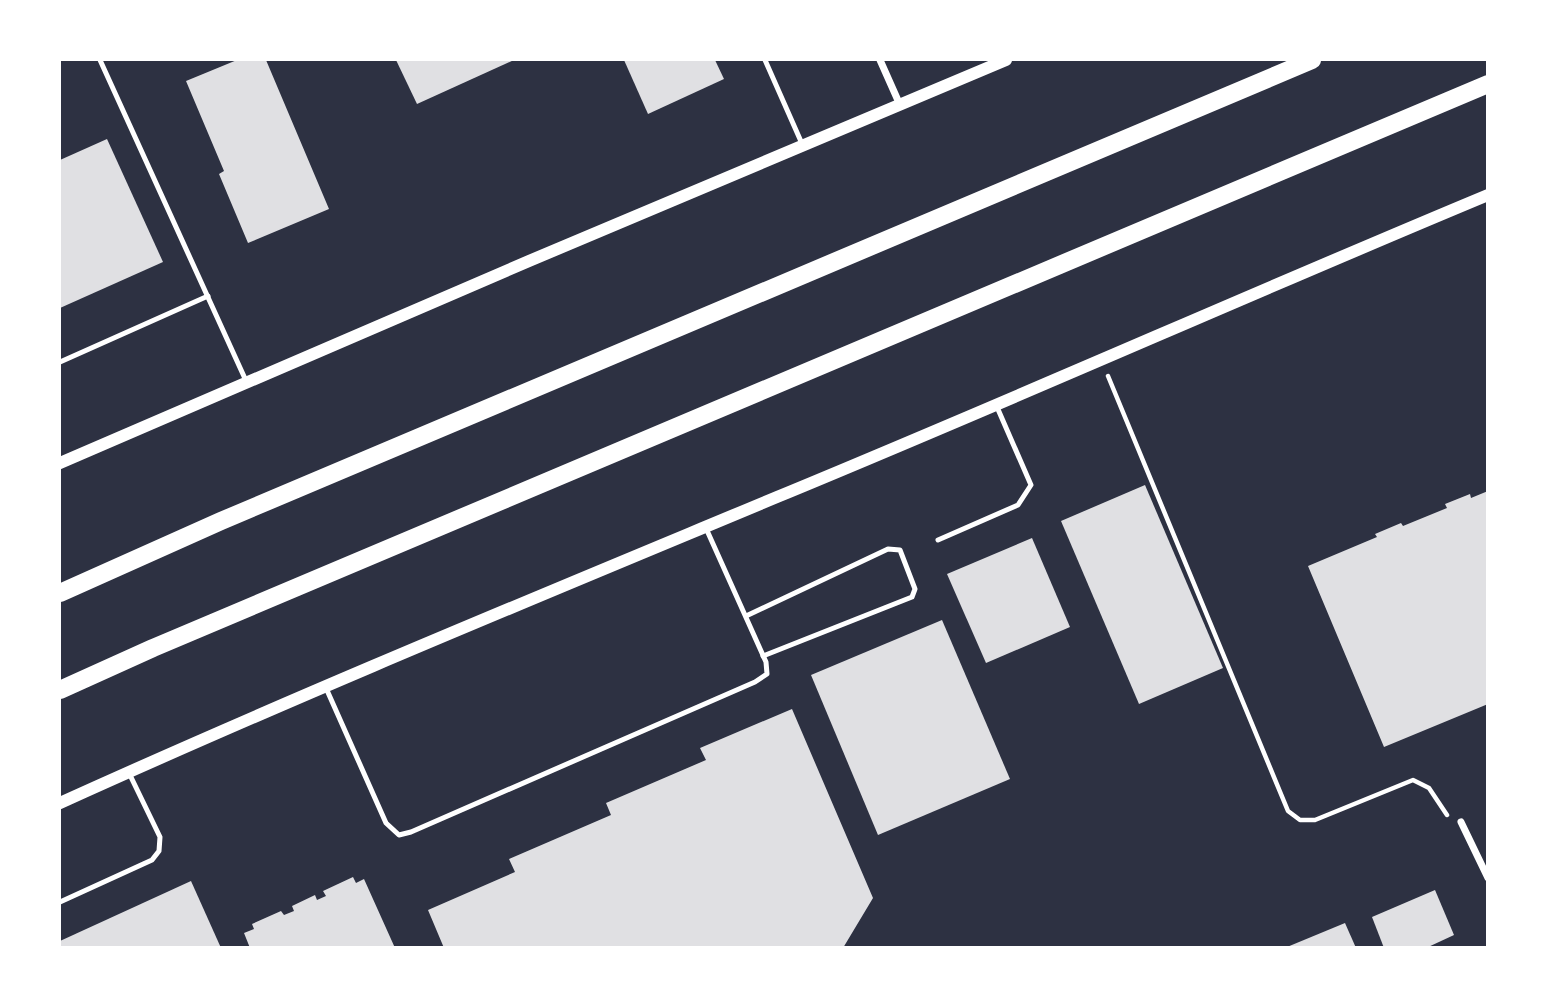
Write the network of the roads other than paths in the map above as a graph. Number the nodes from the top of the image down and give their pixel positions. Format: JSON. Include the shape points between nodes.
{"nodes":[{"id":1,"x":100,"y":60,"type":"edge"},
{"id":2,"x":765,"y":60,"type":"edge"},
{"id":3,"x":880,"y":60,"type":"edge"},
{"id":4,"x":1006,"y":60,"type":"edge"},
{"id":5,"x":1312,"y":60,"type":"edge"},
{"id":6,"x":1488,"y":84,"type":"edge"},
{"id":7,"x":900,"y":106,"type":"junction"},
{"id":8,"x":803,"y":146,"type":"junction"},
{"id":9,"x":1488,"y":195,"type":"edge"},
{"id":10,"x":208,"y":296,"type":"junction"},
{"id":11,"x":60,"y":362,"type":"edge"},
{"id":12,"x":247,"y":383,"type":"junction"},
{"id":13,"x":996,"y":404,"type":"junction"},
{"id":14,"x":60,"y":463,"type":"edge"},
{"id":15,"x":705,"y":526,"type":"junction"},
{"id":16,"x":938,"y":540,"type":"dead end"},
{"id":17,"x":60,"y":593,"type":"edge"},
{"id":18,"x":746,"y":616,"type":"junction"},
{"id":19,"x":763,"y":656,"type":"junction"},
{"id":20,"x":325,"y":686,"type":"junction"},
{"id":21,"x":60,"y":690,"type":"edge"},
{"id":22,"x":129,"y":773,"type":"junction"},
{"id":23,"x":60,"y":803,"type":"edge"},
{"id":24,"x":1461,"y":821,"type":"road end"},
{"id":25,"x":1488,"y":878,"type":"edge"},
{"id":26,"x":60,"y":902,"type":"edge"}],
"edges":[{"from":1,"to":10,"type":"lane"},
{"from":2,"to":8,"type":"lane"},
{"from":3,"to":7,"type":"street"},
{"from":4,"to":7,"type":"street"},
{"from":5,"to":17,"type":"main road"},
{"from":6,"to":21,"type":"main road"},
{"from":7,"to":8,"type":"street"},
{"from":8,"to":12,"type":"street"},
{"from":9,"to":13,"type":"street"},
{"from":10,"to":11,"type":"lane"},
{"from":10,"to":12,"type":"lane"},
{"from":12,"to":14,"type":"street"},
{"from":13,"to":15,"type":"street"},
{"from":13,"to":16,"type":"lane","via":[[1031,485],[1017,505]]},
{"from":15,"to":18,"type":"lane"},
{"from":15,"to":20,"type":"street"},
{"from":18,"to":19,"type":"lane"},
{"from":18,"to":19,"type":"lane","via":[[888,549],[900,550],[915,589],[912,597]]},
{"from":19,"to":20,"type":"lane","via":[[767,674],[755,682],[399,835],[386,823]]},
{"from":20,"to":22,"type":"street"},
{"from":22,"to":23,"type":"street"},
{"from":22,"to":26,"type":"lane","via":[[160,837],[159,851],[152,860]]},
{"from":24,"to":25,"type":"street"}]}
